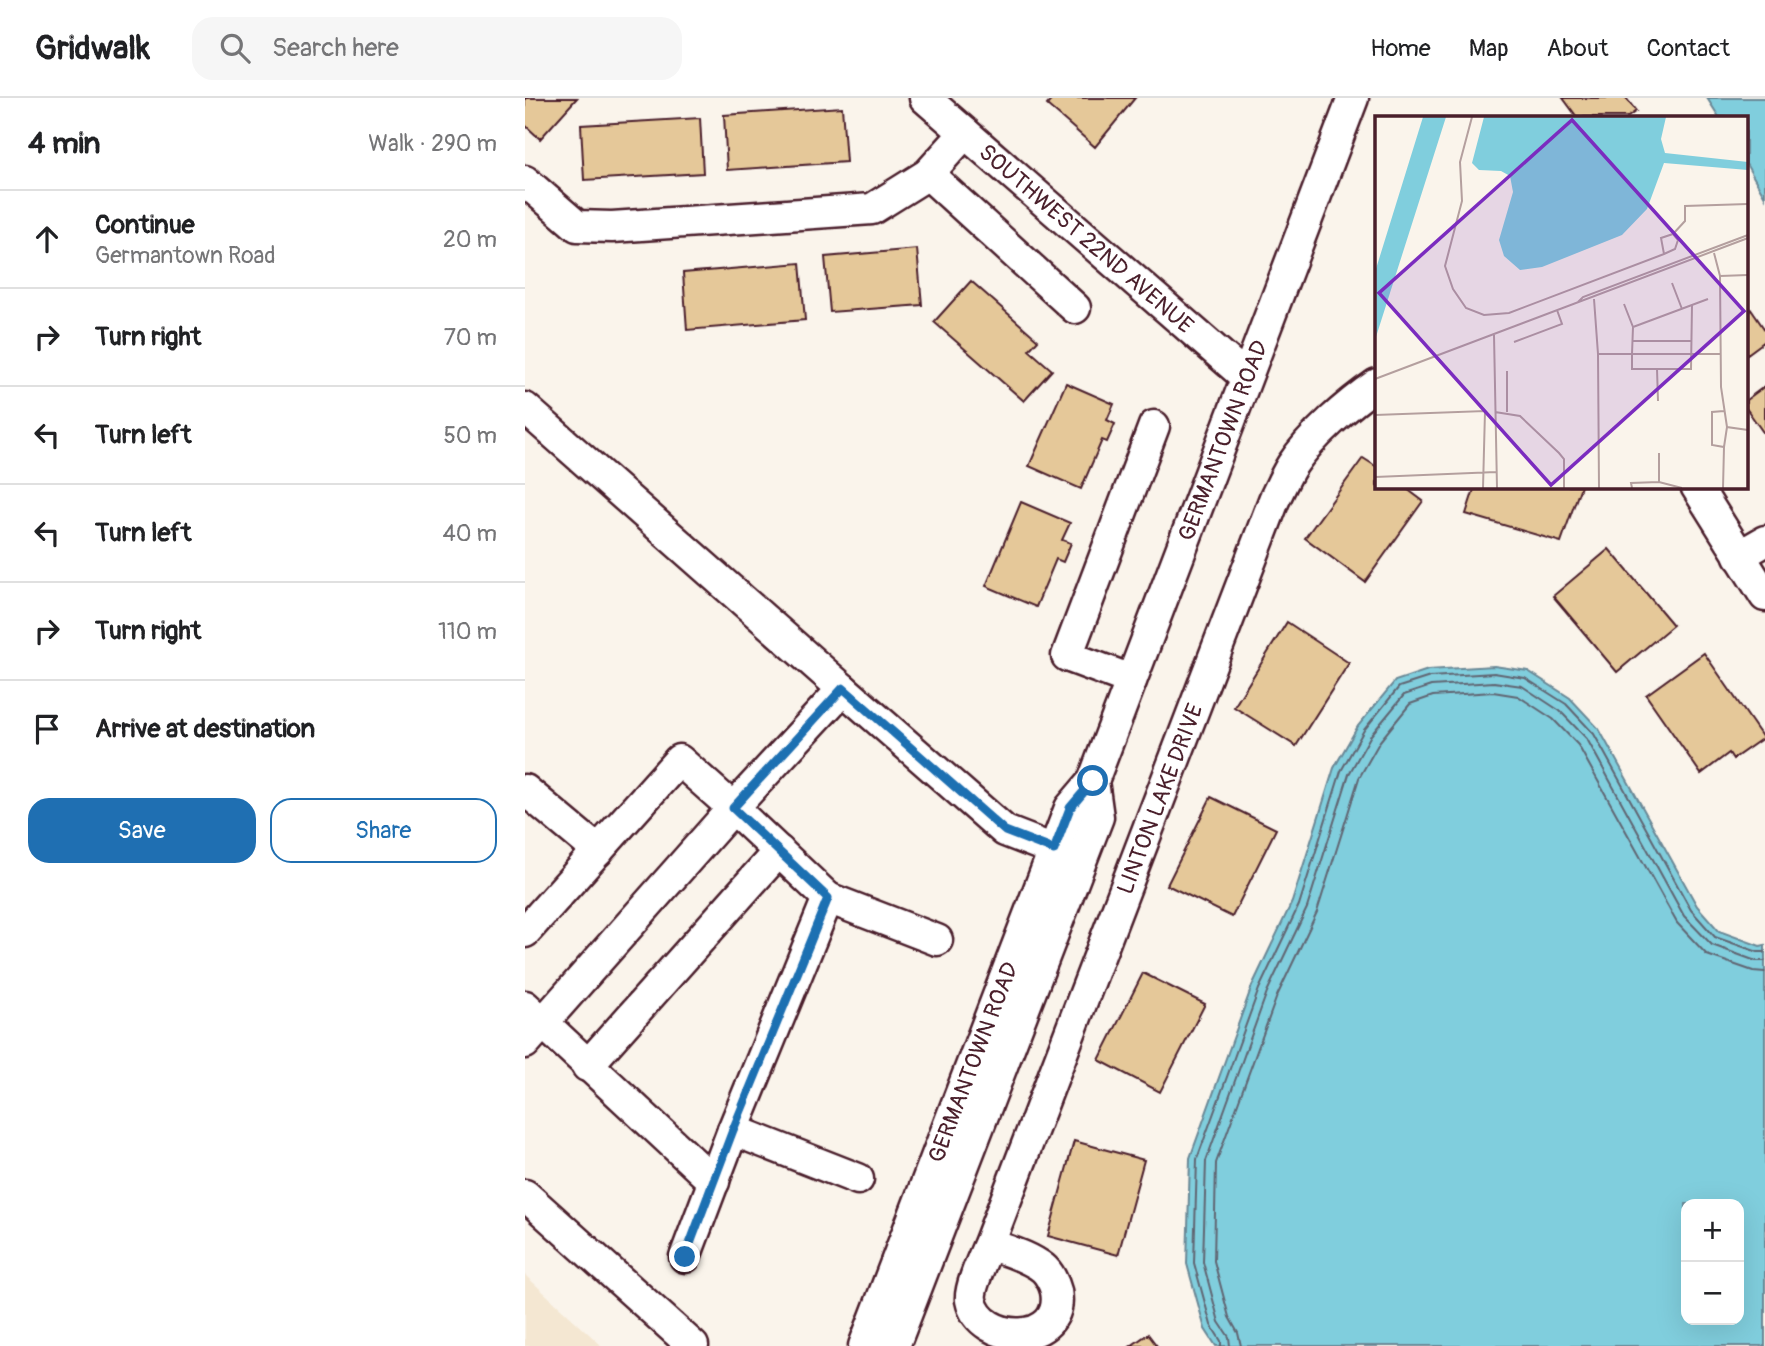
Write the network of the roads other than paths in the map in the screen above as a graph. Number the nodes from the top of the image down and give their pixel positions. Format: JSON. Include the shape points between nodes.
{"nodes":[{"id":1,"x":925,"y":98,"type":"edge"},
{"id":2,"x":1353,"y":98,"type":"edge"},
{"id":3,"x":965,"y":133,"type":"junction"},
{"id":4,"x":928,"y":174,"type":"junction"},
{"id":5,"x":525,"y":181,"type":"edge"},
{"id":6,"x":1075,"y":309,"type":"dead end"},
{"id":7,"x":1246,"y":377,"type":"junction"},
{"id":8,"x":1375,"y":386,"type":"edge"},
{"id":9,"x":525,"y":408,"type":"edge"},
{"id":10,"x":1154,"y":426,"type":"dead end"},
{"id":11,"x":1697,"y":488,"type":"edge"},
{"id":12,"x":1765,"y":541,"type":"edge"},
{"id":13,"x":1739,"y":556,"type":"junction"},
{"id":14,"x":1765,"y":596,"type":"edge"},
{"id":15,"x":1131,"y":680,"type":"junction"},
{"id":16,"x":843,"y":688,"type":"junction"},
{"id":17,"x":1093,"y":781,"type":"junction"},
{"id":18,"x":525,"y":790,"type":"edge"},
{"id":19,"x":733,"y":808,"type":"junction"},
{"id":20,"x":1054,"y":850,"type":"junction"},
{"id":21,"x":597,"y":851,"type":"junction"},
{"id":22,"x":779,"y":851,"type":"junction"},
{"id":23,"x":828,"y":898,"type":"junction"},
{"id":24,"x":525,"y":932,"type":"edge"},
{"id":25,"x":937,"y":940,"type":"dead end"},
{"id":26,"x":531,"y":1024,"type":"edge"},
{"id":27,"x":587,"y":1066,"type":"junction"},
{"id":28,"x":994,"y":1085,"type":"junction"},
{"id":29,"x":733,"y":1130,"type":"junction"},
{"id":30,"x":858,"y":1179,"type":"dead end"},
{"id":31,"x":714,"y":1182,"type":"junction"},
{"id":32,"x":525,"y":1195,"type":"edge"},
{"id":33,"x":989,"y":1244,"type":"junction"},
{"id":34,"x":685,"y":1257,"type":"dead end"},
{"id":35,"x":1029,"y":1344,"type":"edge"},
{"id":36,"x":693,"y":1346,"type":"edge"},
{"id":37,"x":864,"y":1346,"type":"edge"},
{"id":38,"x":894,"y":1346,"type":"edge"}],
"edges":[{"from":1,"to":3,"type":"street","name":"SOUTHWEST 22ND AVENUE"},
{"from":2,"to":7,"type":"street","name":"GERMANTOWN ROAD"},
{"from":3,"to":4,"type":"street"},
{"from":3,"to":7,"type":"street","name":"SOUTHWEST 22ND AVENUE"},
{"from":4,"to":5,"type":"street","via":[[872,209],[612,227],[577,226]]},
{"from":4,"to":6,"type":"street"},
{"from":7,"to":15,"type":"street","name":"GERMANTOWN ROAD"},
{"from":8,"to":33,"type":"street","name":"LINTON LAKE DRIVE","via":[[1303,451],[1274,500]]},
{"from":9,"to":16,"type":"street"},
{"from":10,"to":15,"type":"street","via":[[1067,656]]},
{"from":11,"to":13,"type":"street"},
{"from":12,"to":13,"type":"street"},
{"from":13,"to":14,"type":"street"},
{"from":15,"to":17,"type":"street","name":"GERMANTOWN ROAD"},
{"from":16,"to":19,"type":"street"},
{"from":16,"to":20,"type":"street","via":[[1005,831]]},
{"from":17,"to":20,"type":"street","name":"GERMANTOWN ROAD","via":[[1070,808]]},
{"from":17,"to":28,"type":"street","name":"GERMANTOWN ROAD","via":[[1098,817]]},
{"from":18,"to":21,"type":"street"},
{"from":19,"to":21,"type":"street","via":[[679,760]]},
{"from":19,"to":22,"type":"street"},
{"from":19,"to":26,"type":"street"},
{"from":20,"to":28,"type":"street","via":[[1064,861],[1064,875],[989,1076]]},
{"from":20,"to":37,"type":"street","name":"GERMANTOWN ROAD"},
{"from":21,"to":24,"type":"street"},
{"from":22,"to":23,"type":"street"},
{"from":22,"to":27,"type":"street"},
{"from":23,"to":25,"type":"street"},
{"from":23,"to":29,"type":"street"},
{"from":26,"to":27,"type":"street"},
{"from":27,"to":31,"type":"street"},
{"from":28,"to":38,"type":"street","name":"GERMANTOWN ROAD"},
{"from":29,"to":30,"type":"street"},
{"from":29,"to":31,"type":"street"},
{"from":31,"to":34,"type":"street"},
{"from":32,"to":36,"type":"street"},
{"from":33,"to":35,"type":"street","name":"LINTON LAKE DRIVE","via":[[970,1298],[981,1329],[1003,1342]]},
{"from":33,"to":35,"type":"street","name":"LINTON LAKE DRIVE","via":[[1029,1259],[1045,1269],[1054,1284],[1058,1301],[1054,1318]]}]}
